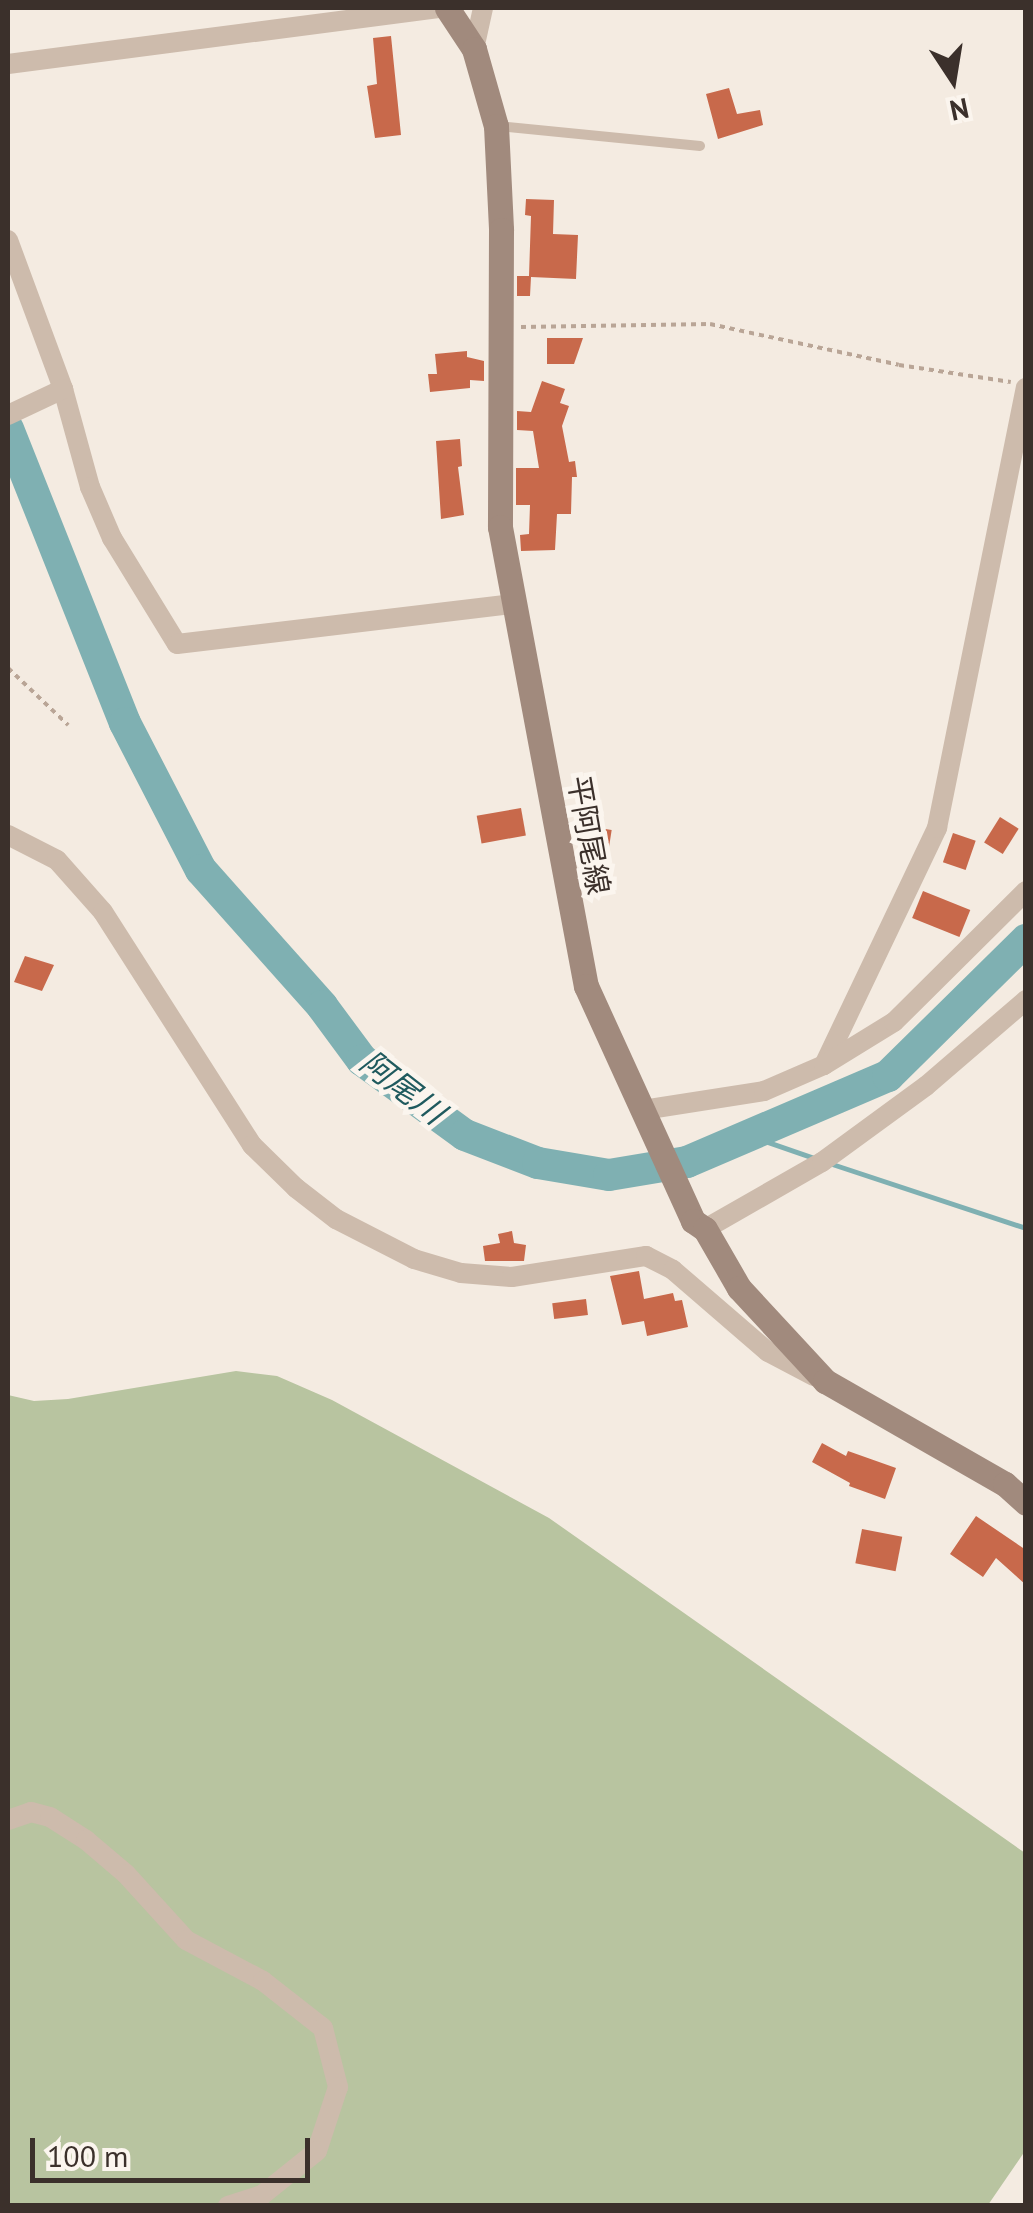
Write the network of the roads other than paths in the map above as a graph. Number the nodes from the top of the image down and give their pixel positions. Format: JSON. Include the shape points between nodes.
{"nodes":[{"id":1,"x":438,"y":8,"type":"edge"},
{"id":2,"x":447,"y":8,"type":"edge"},
{"id":3,"x":484,"y":8,"type":"edge"},
{"id":4,"x":474,"y":49,"type":"junction"},
{"id":5,"x":8,"y":64,"type":"edge"},
{"id":6,"x":496,"y":126,"type":"junction"},
{"id":7,"x":700,"y":146,"type":"dead end"},
{"id":8,"x":8,"y":240,"type":"edge"},
{"id":9,"x":1026,"y":386,"type":"edge"},
{"id":10,"x":63,"y":389,"type":"junction"},
{"id":11,"x":18,"y":411,"type":"edge"},
{"id":12,"x":513,"y":604,"type":"junction"},
{"id":13,"x":8,"y":835,"type":"edge"},
{"id":14,"x":1026,"y":891,"type":"edge"},
{"id":15,"x":1026,"y":1000,"type":"edge"},
{"id":16,"x":824,"y":1065,"type":"junction"},
{"id":17,"x":646,"y":1116,"type":"junction"},
{"id":18,"x":699,"y":1225,"type":"junction"},
{"id":19,"x":825,"y":1381,"type":"junction"},
{"id":20,"x":1026,"y":1502,"type":"edge"},
{"id":21,"x":8,"y":1820,"type":"edge"},
{"id":22,"x":228,"y":2206,"type":"edge"}],
"edges":[{"from":1,"to":5,"type":"street"},
{"from":2,"to":4,"type":"main road","name":"平阿尾線"},
{"from":3,"to":4,"type":"street"},
{"from":4,"to":6,"type":"main road","name":"平阿尾線"},
{"from":6,"to":7,"type":"lane"},
{"from":6,"to":12,"type":"main road","name":"平阿尾線","via":[[498,504]]},
{"from":8,"to":10,"type":"street"},
{"from":9,"to":16,"type":"street","via":[[937,828]]},
{"from":10,"to":11,"type":"street"},
{"from":10,"to":12,"type":"street","via":[[112,538],[177,644]]},
{"from":12,"to":17,"type":"main road","name":"平阿尾線","via":[[586,986]]},
{"from":13,"to":19,"type":"street","via":[[57,860],[103,912],[252,1145],[336,1219],[461,1273],[512,1276],[646,1256],[673,1270],[768,1352]]},
{"from":14,"to":16,"type":"street","via":[[894,1022]]},
{"from":15,"to":18,"type":"street","via":[[926,1086],[822,1162]]},
{"from":16,"to":17,"type":"street","via":[[764,1091]]},
{"from":17,"to":18,"type":"main road","name":"平阿尾線"},
{"from":18,"to":19,"type":"main road","name":"平阿尾線","via":[[738,1288]]},
{"from":19,"to":20,"type":"main road","name":"平阿尾線"},
{"from":21,"to":22,"type":"street","via":[[32,1812],[50,1816],[126,1874],[186,1940],[263,1981],[323,2028],[338,2088],[317,2151],[262,2195]]}]}
